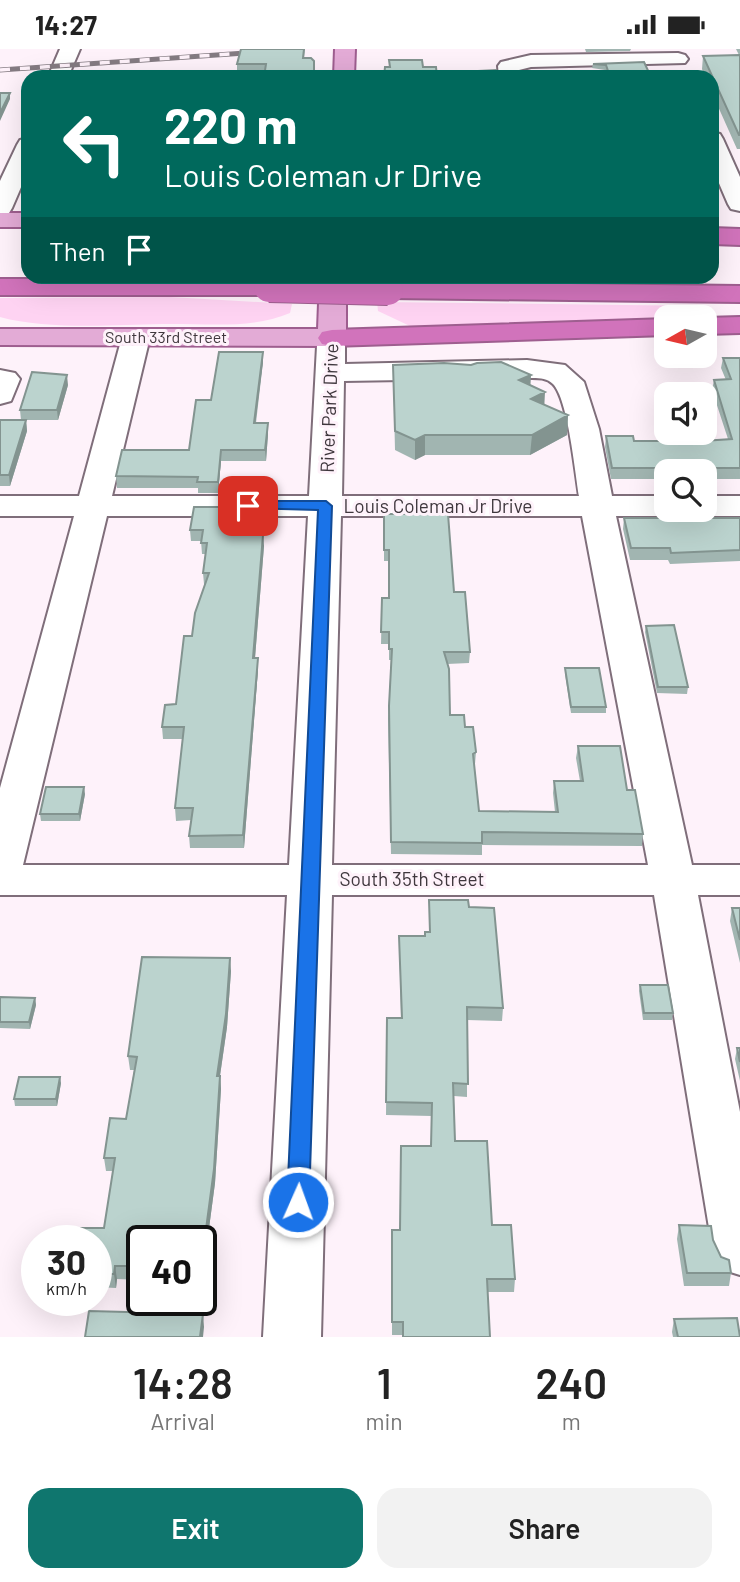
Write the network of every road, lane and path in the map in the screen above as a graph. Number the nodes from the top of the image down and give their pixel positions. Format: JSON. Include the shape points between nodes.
{"nodes":[{"id":1,"x":70,"y":49,"type":"edge"},
{"id":2,"x":345,"y":49,"type":"edge"},
{"id":3,"x":679,"y":62,"type":"edge"},
{"id":4,"x":61,"y":70,"type":"edge"},
{"id":5,"x":344,"y":70,"type":"edge"},
{"id":6,"x":508,"y":70,"type":"edge"},
{"id":7,"x":21,"y":161,"type":"edge"},
{"id":8,"x":719,"y":167,"type":"edge"},
{"id":9,"x":740,"y":204,"type":"edge"},
{"id":10,"x":0,"y":208,"type":"edge"},
{"id":11,"x":0,"y":220,"type":"edge"},
{"id":12,"x":21,"y":220,"type":"edge"},
{"id":13,"x":719,"y":236,"type":"edge"},
{"id":14,"x":740,"y":237,"type":"edge"},
{"id":15,"x":719,"y":271,"type":"edge"},
{"id":16,"x":740,"y":272,"type":"edge"},
{"id":17,"x":223,"y":284,"type":"edge"},
{"id":18,"x":332,"y":284,"type":"edge"},
{"id":19,"x":740,"y":294,"type":"edge"},
{"id":20,"x":740,"y":325,"type":"edge"},
{"id":21,"x":718,"y":326,"type":"edge"},
{"id":22,"x":654,"y":328,"type":"edge"},
{"id":23,"x":0,"y":337,"type":"edge"},
{"id":24,"x":136,"y":337,"type":"junction"},
{"id":25,"x":331,"y":355,"type":"junction"},
{"id":26,"x":0,"y":379,"type":"edge"},
{"id":27,"x":0,"y":395,"type":"edge"},
{"id":28,"x":0,"y":506,"type":"edge"},
{"id":29,"x":94,"y":506,"type":"junction"},
{"id":30,"x":326,"y":506,"type":"junction"},
{"id":31,"x":597,"y":506,"type":"junction"},
{"id":32,"x":654,"y":506,"type":"edge"},
{"id":33,"x":717,"y":506,"type":"edge"},
{"id":34,"x":740,"y":506,"type":"edge"},
{"id":35,"x":0,"y":869,"type":"edge"},
{"id":36,"x":311,"y":879,"type":"junction"},
{"id":37,"x":0,"y":880,"type":"edge"},
{"id":38,"x":673,"y":880,"type":"junction"},
{"id":39,"x":740,"y":880,"type":"edge"},
{"id":40,"x":740,"y":1252,"type":"edge"},
{"id":41,"x":292,"y":1337,"type":"edge"}],
"edges":[{"from":1,"to":4,"type":"street"},
{"from":2,"to":5,"type":"main road"},
{"from":3,"to":6,"type":"street","via":[[531,61],[508,66]]},
{"from":7,"to":10,"type":"street"},
{"from":8,"to":9,"type":"street"},
{"from":11,"to":12,"type":"main road"},
{"from":13,"to":14,"type":"highway"},
{"from":15,"to":16,"type":"highway"},
{"from":17,"to":19,"type":"highway","bridge":true},
{"from":18,"to":25,"type":"main road","name":"River Park Drive"},
{"from":20,"to":21,"type":"highway"},
{"from":22,"to":25,"type":"highway"},
{"from":23,"to":24,"type":"main road","name":"South 33rd Street"},
{"from":24,"to":25,"type":"main road","name":"South 33rd Street"},
{"from":24,"to":29,"type":"street"},
{"from":25,"to":30,"type":"street","name":"River Park Drive"},
{"from":25,"to":31,"type":"street","via":[[555,371],[569,382],[584,429]]},
{"from":26,"to":27,"type":"street","via":[[5,379]]},
{"from":28,"to":29,"type":"street","name":"Louis Coleman Jr Drive"},
{"from":29,"to":30,"type":"street","name":"Louis Coleman Jr Drive"},
{"from":29,"to":35,"type":"street"},
{"from":30,"to":31,"type":"street","name":"Louis Coleman Jr Drive"},
{"from":30,"to":36,"type":"street","name":"River Park Drive"},
{"from":31,"to":32,"type":"street","name":"Louis Coleman Jr Drive"},
{"from":31,"to":38,"type":"street"},
{"from":33,"to":34,"type":"street"},
{"from":36,"to":37,"type":"street","name":"South 35th Street"},
{"from":36,"to":38,"type":"street","name":"South 35th Street"},
{"from":36,"to":41,"type":"street","name":"River Park Drive"},
{"from":38,"to":39,"type":"street","name":"South 35th Street"},
{"from":38,"to":40,"type":"street"}]}
